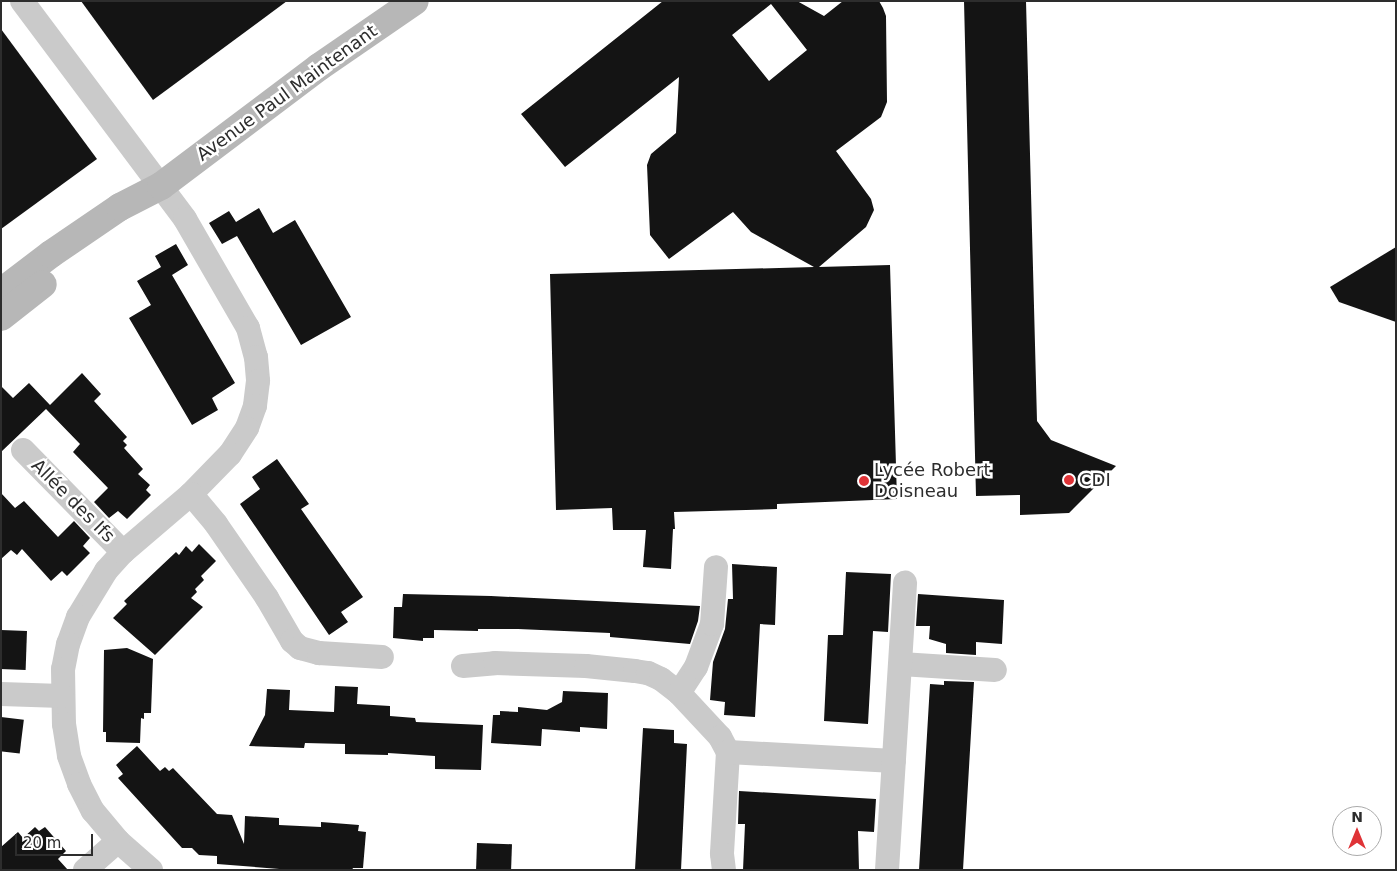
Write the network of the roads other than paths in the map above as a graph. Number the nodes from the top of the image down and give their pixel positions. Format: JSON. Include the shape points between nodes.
{"nodes":[{"id":1,"x":22,"y":1,"type":"edge"},
{"id":2,"x":415,"y":1,"type":"edge"},
{"id":3,"x":161,"y":186,"type":"junction"},
{"id":4,"x":1,"y":292,"type":"edge"},
{"id":5,"x":1,"y":317,"type":"edge"},
{"id":6,"x":23,"y":450,"type":"dead end"},
{"id":7,"x":190,"y":494,"type":"junction"},
{"id":8,"x":123,"y":552,"type":"junction"},
{"id":9,"x":716,"y":567,"type":"dead end"},
{"id":10,"x":906,"y":583,"type":"dead end"},
{"id":11,"x":382,"y":657,"type":"dead end"},
{"id":12,"x":901,"y":664,"type":"junction"},
{"id":13,"x":463,"y":666,"type":"dead end"},
{"id":14,"x":995,"y":670,"type":"dead end"},
{"id":15,"x":679,"y":693,"type":"junction"},
{"id":16,"x":1,"y":694,"type":"edge"},
{"id":17,"x":62,"y":696,"type":"junction"},
{"id":18,"x":728,"y":752,"type":"junction"},
{"id":19,"x":894,"y":760,"type":"junction"},
{"id":20,"x":118,"y":841,"type":"junction"},
{"id":21,"x":85,"y":870,"type":"edge"},
{"id":22,"x":151,"y":870,"type":"edge"},
{"id":23,"x":724,"y":870,"type":"edge"},
{"id":24,"x":887,"y":870,"type":"edge"}],
"edges":[{"from":1,"to":3,"type":"street"},
{"from":2,"to":3,"type":"street","name":"Avenue Paul Maintenant","via":[[319,67]]},
{"from":3,"to":4,"type":"street","name":"Avenue Paul Maintenant","via":[[120,207]]},
{"from":3,"to":5,"type":"street","name":"Avenue Paul Maintenant","via":[[130,220]]},
{"from":3,"to":7,"type":"street","via":[[185,219],[235,303],[248,328],[256,357],[255,406],[247,428],[230,454]]},
{"from":6,"to":8,"type":"street","name":"Allée des Ifs"},
{"from":7,"to":8,"type":"street"},
{"from":7,"to":11,"type":"street","via":[[216,524],[296,645],[319,654]]},
{"from":8,"to":17,"type":"street","via":[[106,571],[78,617],[68,644]]},
{"from":9,"to":15,"type":"street","via":[[712,624],[696,667]]},
{"from":10,"to":12,"type":"street"},
{"from":12,"to":14,"type":"street"},
{"from":12,"to":19,"type":"street"},
{"from":13,"to":15,"type":"street","via":[[495,663],[635,671],[661,679]]},
{"from":15,"to":18,"type":"street","via":[[720,737]]},
{"from":16,"to":17,"type":"street"},
{"from":17,"to":20,"type":"street","via":[[69,756],[79,784],[93,811]]},
{"from":18,"to":19,"type":"street"},
{"from":18,"to":23,"type":"street","via":[[722,854]]},
{"from":19,"to":24,"type":"street"},
{"from":20,"to":21,"type":"street"},
{"from":20,"to":22,"type":"street"}]}
